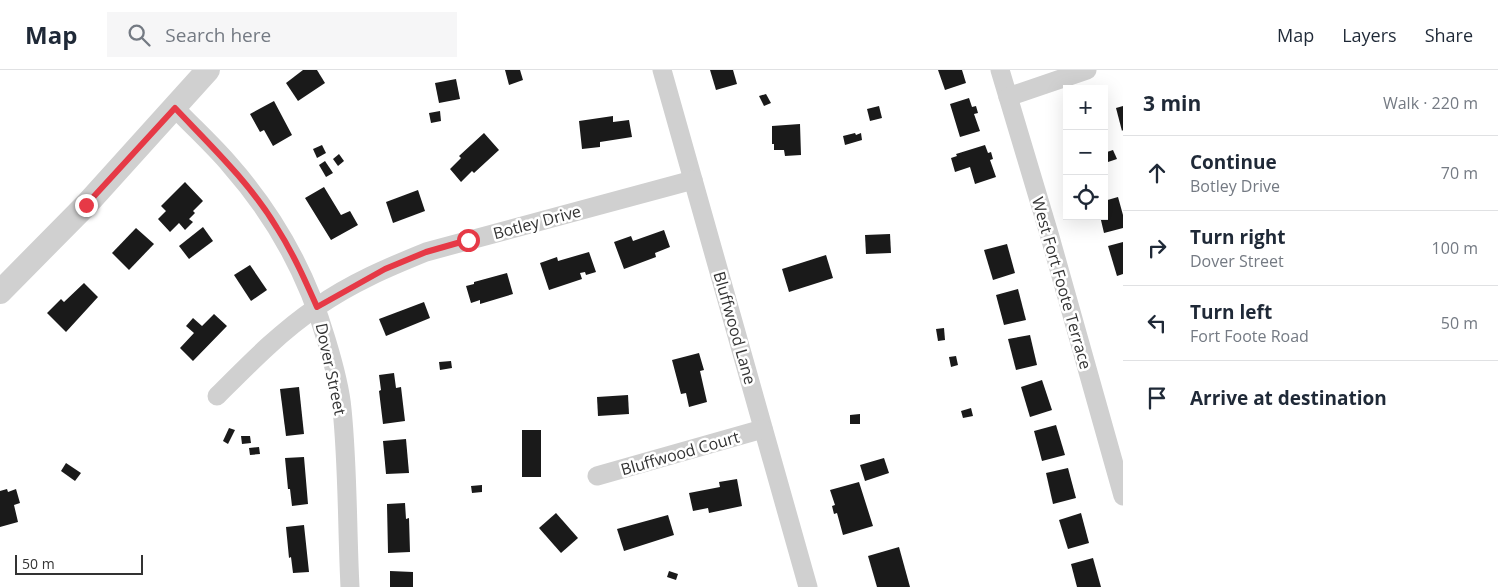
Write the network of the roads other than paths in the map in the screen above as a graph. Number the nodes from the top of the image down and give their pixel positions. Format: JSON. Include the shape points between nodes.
{"nodes":[{"id":1,"x":208,"y":70,"type":"edge"},
{"id":2,"x":662,"y":70,"type":"edge"},
{"id":3,"x":1000,"y":70,"type":"edge"},
{"id":4,"x":1087,"y":70,"type":"edge"},
{"id":5,"x":1008,"y":97,"type":"junction"},
{"id":6,"x":175,"y":108,"type":"junction"},
{"id":7,"x":693,"y":180,"type":"junction"},
{"id":8,"x":0,"y":292,"type":"edge"},
{"id":9,"x":317,"y":307,"type":"junction"},
{"id":10,"x":217,"y":396,"type":"dead end"},
{"id":11,"x":763,"y":429,"type":"junction"},
{"id":12,"x":597,"y":476,"type":"dead end"},
{"id":13,"x":1123,"y":496,"type":"edge"},
{"id":14,"x":350,"y":587,"type":"edge"},
{"id":15,"x":808,"y":587,"type":"edge"}],
"edges":[{"from":1,"to":6,"type":"street"},
{"from":2,"to":7,"type":"street","name":"Bluffwood Lane"},
{"from":3,"to":5,"type":"street","name":"West Fort Foote Terrace"},
{"from":4,"to":5,"type":"street"},
{"from":5,"to":13,"type":"street","name":"West Fort Foote Terrace"},
{"from":6,"to":8,"type":"street"},
{"from":6,"to":9,"type":"street","name":"Dover Street","via":[[230,165],[258,200],[286,243]]},
{"from":7,"to":9,"type":"street","name":"Botley Drive","via":[[426,252],[385,269]]},
{"from":7,"to":11,"type":"street","name":"Bluffwood Lane"},
{"from":9,"to":10,"type":"street","name":"Botley Drive","via":[[259,354]]},
{"from":9,"to":14,"type":"street","name":"Dover Street","via":[[342,408]]},
{"from":11,"to":12,"type":"street","name":"Bluffwood Court"},
{"from":11,"to":15,"type":"street","name":"Bluffwood Lane"}]}
